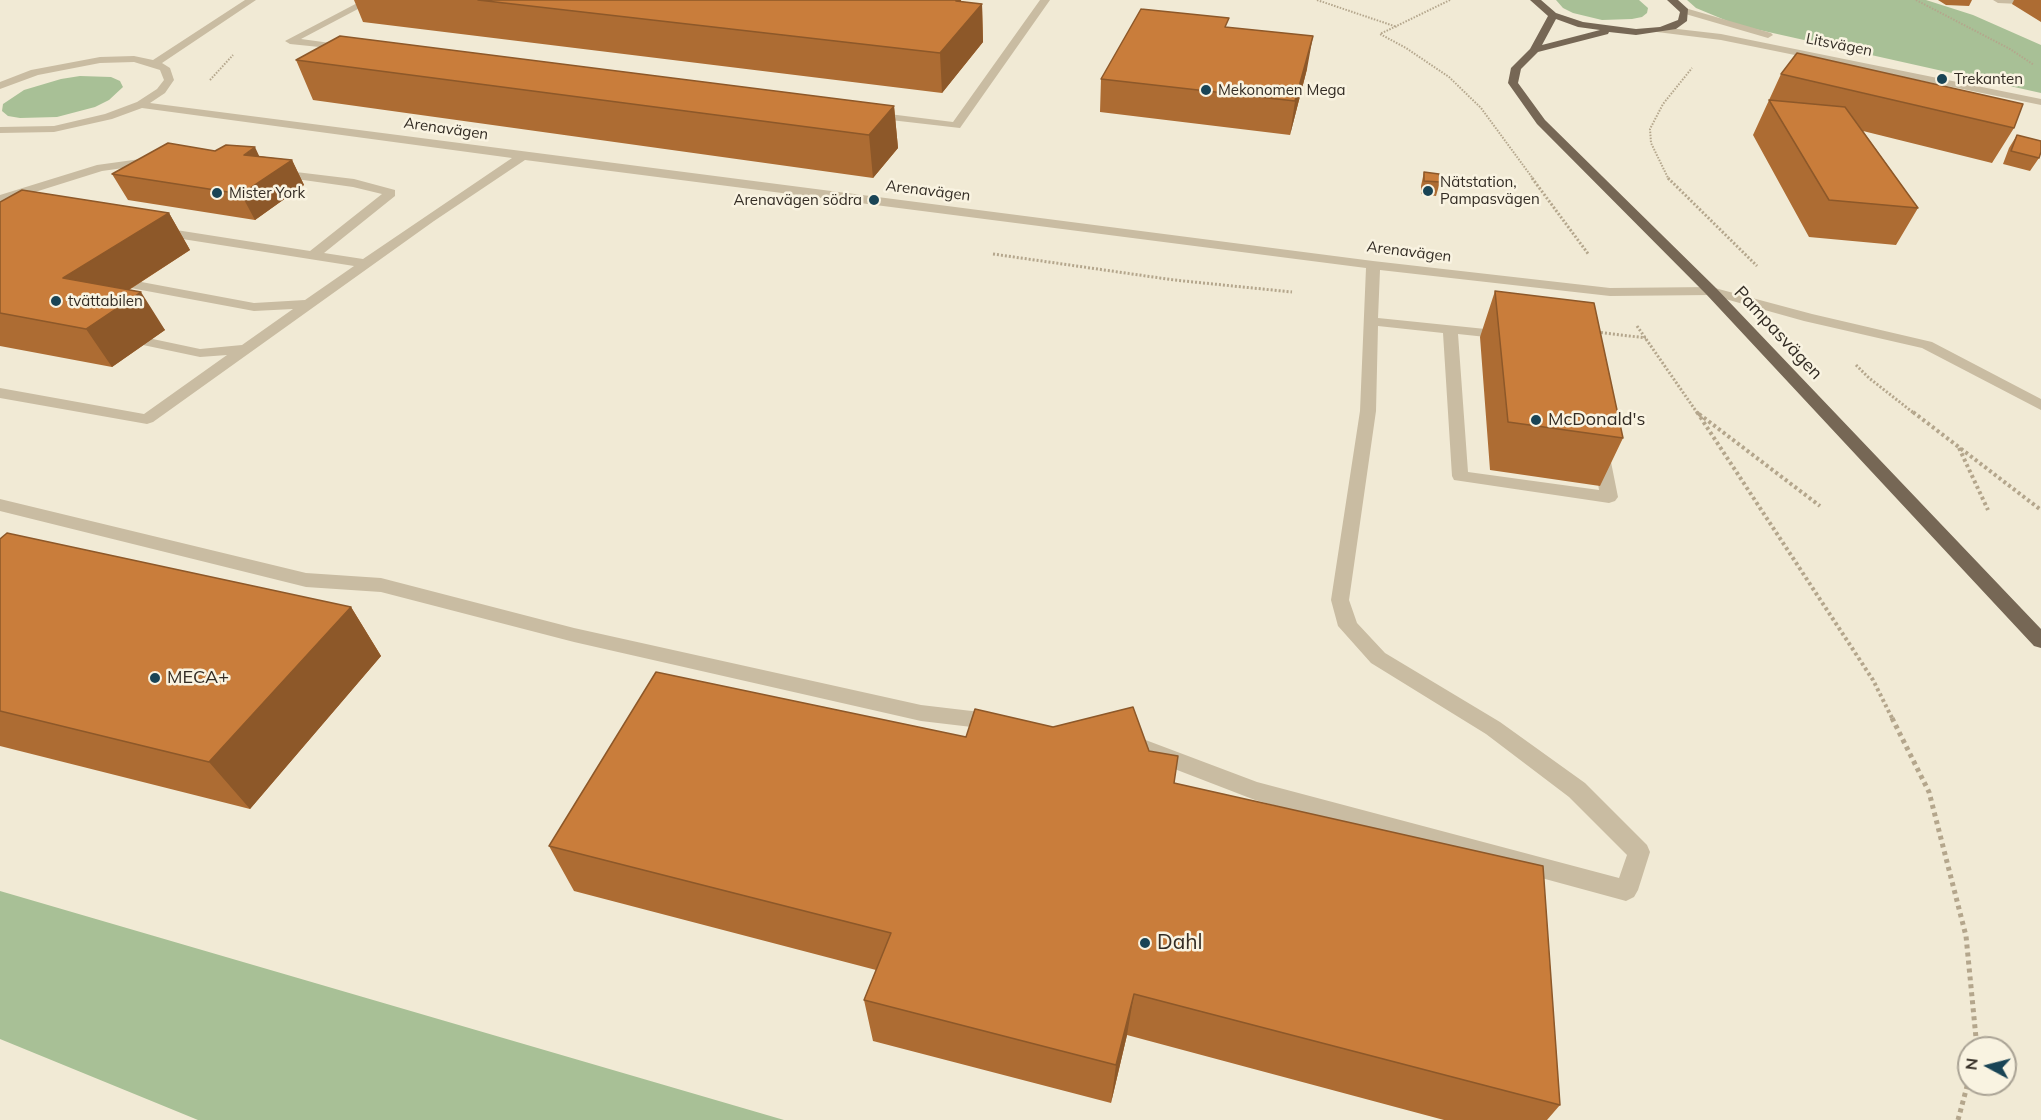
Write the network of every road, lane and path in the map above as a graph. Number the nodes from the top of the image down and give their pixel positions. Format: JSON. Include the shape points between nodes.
{"nodes":[{"id":1,"x":250,"y":0,"type":"edge"},
{"id":2,"x":370,"y":0,"type":"edge"},
{"id":3,"x":1045,"y":0,"type":"edge"},
{"id":4,"x":1317,"y":0,"type":"edge"},
{"id":5,"x":1450,"y":0,"type":"edge"},
{"id":6,"x":1535,"y":0,"type":"edge"},
{"id":7,"x":1672,"y":0,"type":"edge"},
{"id":8,"x":1916,"y":0,"type":"edge"},
{"id":9,"x":1998,"y":0,"type":"edge"},
{"id":10,"x":2041,"y":2,"type":"edge"},
{"id":11,"x":1685,"y":11,"type":"junction"},
{"id":12,"x":1553,"y":15,"type":"junction"},
{"id":13,"x":1398,"y":27,"type":"junction"},
{"id":14,"x":1611,"y":30,"type":"junction"},
{"id":15,"x":1660,"y":30,"type":"junction"},
{"id":16,"x":1721,"y":37,"type":"junction"},
{"id":17,"x":362,"y":50,"type":"edge"},
{"id":18,"x":1534,"y":50,"type":"junction"},
{"id":19,"x":155,"y":63,"type":"junction"},
{"id":20,"x":2041,"y":70,"type":"edge"},
{"id":21,"x":0,"y":86,"type":"edge"},
{"id":22,"x":2012,"y":95,"type":"junction"},
{"id":23,"x":2041,"y":102,"type":"edge"},
{"id":24,"x":141,"y":104,"type":"junction"},
{"id":25,"x":861,"y":114,"type":"edge"},
{"id":26,"x":0,"y":130,"type":"edge"},
{"id":27,"x":523,"y":156,"type":"junction"},
{"id":28,"x":166,"y":161,"type":"edge"},
{"id":29,"x":260,"y":170,"type":"edge"},
{"id":30,"x":0,"y":199,"type":"edge"},
{"id":31,"x":139,"y":229,"type":"edge"},
{"id":32,"x":313,"y":255,"type":"junction"},
{"id":33,"x":366,"y":264,"type":"junction"},
{"id":34,"x":1373,"y":265,"type":"junction"},
{"id":35,"x":1760,"y":270,"type":"dead end"},
{"id":36,"x":136,"y":285,"type":"dead end"},
{"id":37,"x":1711,"y":291,"type":"junction"},
{"id":38,"x":1610,"y":292,"type":"junction"},
{"id":39,"x":308,"y":304,"type":"junction"},
{"id":40,"x":1370,"y":321,"type":"junction"},
{"id":41,"x":1450,"y":329,"type":"junction"},
{"id":42,"x":1521,"y":337,"type":"edge"},
{"id":43,"x":148,"y":342,"type":"dead end"},
{"id":44,"x":244,"y":349,"type":"junction"},
{"id":45,"x":1854,"y":363,"type":"dead end"},
{"id":46,"x":0,"y":393,"type":"edge"},
{"id":47,"x":2041,"y":405,"type":"edge"},
{"id":48,"x":1696,"y":411,"type":"junction"},
{"id":49,"x":1597,"y":431,"type":"edge"},
{"id":50,"x":1957,"y":445,"type":"junction"},
{"id":51,"x":0,"y":505,"type":"edge"},
{"id":52,"x":1820,"y":506,"type":"dead end"},
{"id":53,"x":1988,"y":510,"type":"dead end"},
{"id":54,"x":2041,"y":510,"type":"edge"},
{"id":55,"x":2041,"y":640,"type":"edge"},
{"id":56,"x":1011,"y":724,"type":"edge"},
{"id":57,"x":1113,"y":736,"type":"edge"},
{"id":58,"x":1976,"y":1036,"type":"edge"},
{"id":59,"x":1964,"y":1096,"type":"edge"},
{"id":60,"x":1958,"y":1120,"type":"edge"}],
"edges":[{"from":1,"to":19,"type":"street"},
{"from":2,"to":17,"type":"street","via":[[290,41]]},
{"from":3,"to":25,"type":"street","via":[[956,126]]},
{"from":4,"to":13,"type":"path"},
{"from":5,"to":13,"type":"path"},
{"from":6,"to":12,"type":"main road"},
{"from":7,"to":11,"type":"main road"},
{"from":8,"to":20,"type":"path","via":[[2010,49]]},
{"from":9,"to":10,"type":"street"},
{"from":11,"to":15,"type":"main road","via":[[1682,21]]},
{"from":11,"to":22,"type":"street","name":"Litsvägen"},
{"from":12,"to":14,"type":"main road"},
{"from":12,"to":18,"type":"main road","name":"Pampasvägen"},
{"from":13,"to":38,"type":"path","via":[[1380,34],[1449,77],[1481,108],[1588,253]]},
{"from":14,"to":15,"type":"main road"},
{"from":14,"to":18,"type":"main road"},
{"from":15,"to":16,"type":"street","name":"Litsvägen"},
{"from":16,"to":22,"type":"street","name":"Litsvägen"},
{"from":16,"to":35,"type":"path","via":[[1663,104],[1650,129],[1651,143],[1669,180]]},
{"from":18,"to":37,"type":"main road","name":"Pampasvägen","via":[[1516,68],[1513,83],[1541,122]]},
{"from":19,"to":21,"type":"street","via":[[134,59],[68,64]]},
{"from":19,"to":24,"type":"street","via":[[165,68],[169,80],[161,91]]},
{"from":22,"to":23,"type":"street","name":"Litsvägen"},
{"from":24,"to":26,"type":"street","via":[[108,117],[54,129]]},
{"from":24,"to":27,"type":"street","name":"Arenavägen"},
{"from":27,"to":33,"type":"street"},
{"from":27,"to":34,"type":"street","name":"Arenavägen"},
{"from":28,"to":30,"type":"street","via":[[101,168]]},
{"from":29,"to":32,"type":"street","via":[[354,183],[391,193]]},
{"from":31,"to":32,"type":"street"},
{"from":32,"to":33,"type":"street"},
{"from":33,"to":39,"type":"street"},
{"from":34,"to":38,"type":"street","name":"Arenavägen"},
{"from":34,"to":40,"type":"street"},
{"from":36,"to":39,"type":"street","via":[[254,307]]},
{"from":37,"to":38,"type":"street","name":"Arenavägen"},
{"from":37,"to":47,"type":"street","name":"Arenavägen","via":[[1927,345]]},
{"from":37,"to":55,"type":"main road","name":"Pampasvägen"},
{"from":38,"to":48,"type":"path"},
{"from":39,"to":44,"type":"street"},
{"from":40,"to":41,"type":"street"},
{"from":40,"to":57,"type":"street","via":[[1368,411],[1340,600],[1348,626],[1378,658],[1492,728],[1577,790],[1639,852],[1626,890],[1255,791]]},
{"from":41,"to":42,"type":"street"},
{"from":41,"to":49,"type":"street","via":[[1460,476],[1609,497]]},
{"from":43,"to":44,"type":"street","via":[[200,353]]},
{"from":44,"to":46,"type":"street","via":[[147,419]]},
{"from":45,"to":50,"type":"path"},
{"from":48,"to":52,"type":"path"},
{"from":48,"to":58,"type":"path","via":[[1873,680],[1929,792],[1966,936]]},
{"from":50,"to":53,"type":"path"},
{"from":50,"to":54,"type":"path"},
{"from":51,"to":56,"type":"street","via":[[306,579],[381,585],[574,635],[921,712]]},
{"from":59,"to":60,"type":"path"}]}
